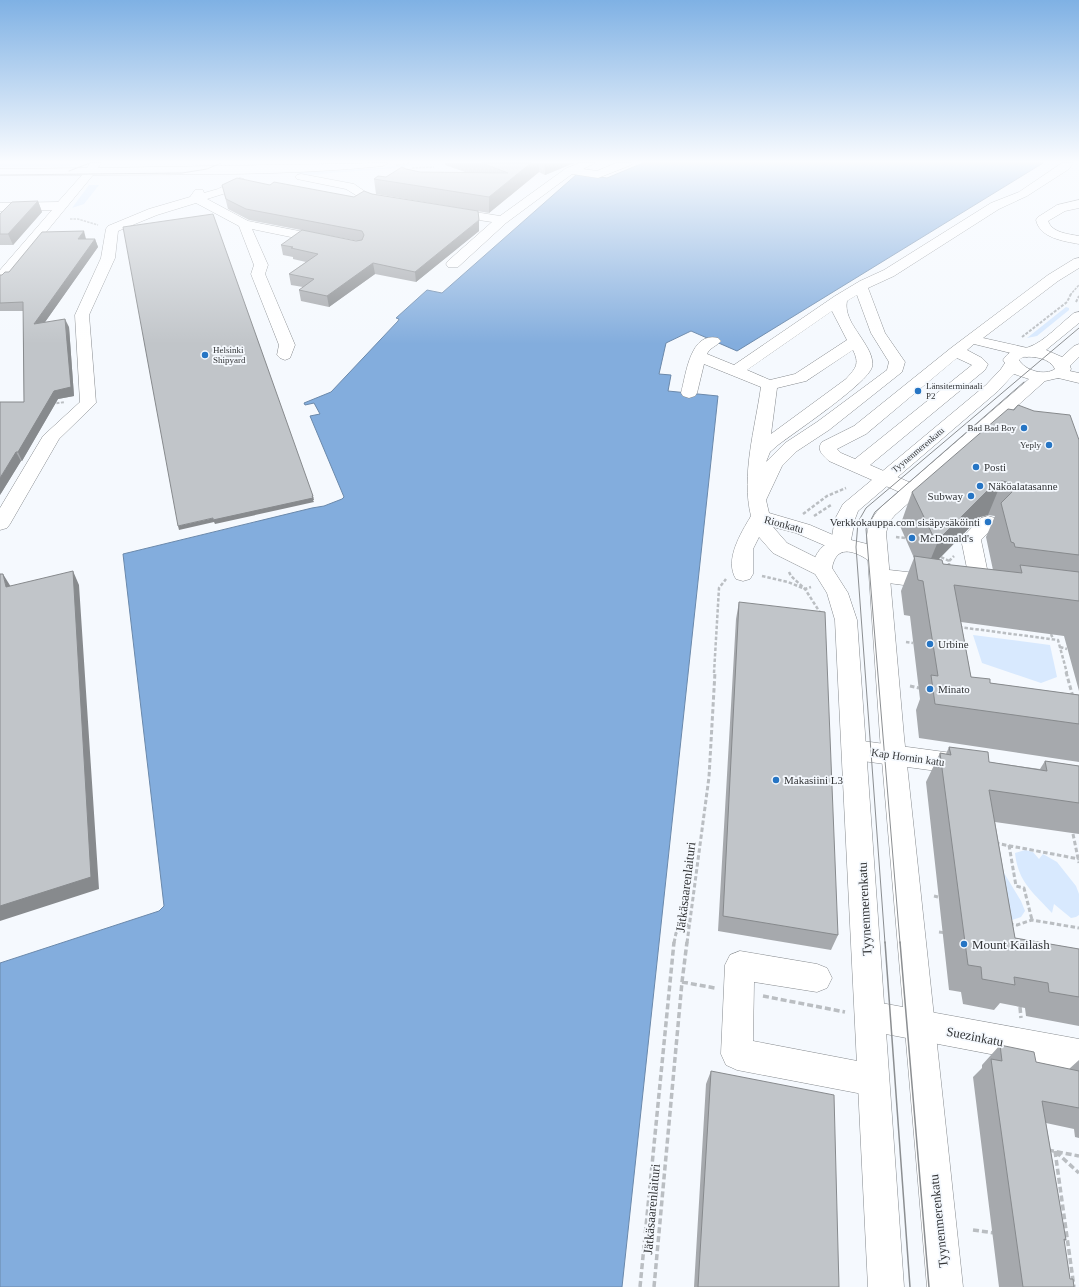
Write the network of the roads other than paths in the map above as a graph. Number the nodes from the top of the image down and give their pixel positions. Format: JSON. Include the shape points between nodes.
{"nodes":[{"id":1,"x":46,"y":223,"type":"edge"},
{"id":2,"x":126,"y":223,"type":"edge"},
{"id":3,"x":499,"y":223,"type":"edge"},
{"id":4,"x":968,"y":223,"type":"edge"},
{"id":5,"x":1042,"y":223,"type":"edge"},
{"id":6,"x":244,"y":224,"type":"joint"},
{"id":7,"x":1079,"y":240,"type":"edge"},
{"id":8,"x":335,"y":242,"type":"edge"},
{"id":9,"x":1079,"y":262,"type":"edge"},
{"id":10,"x":453,"y":264,"type":"dead end"},
{"id":11,"x":5,"y":268,"type":"edge"},
{"id":12,"x":0,"y":279,"type":"edge"},
{"id":13,"x":861,"y":287,"type":"junction"},
{"id":14,"x":840,"y":299,"type":"junction"},
{"id":15,"x":1079,"y":316,"type":"edge"},
{"id":16,"x":973,"y":339,"type":"junction"},
{"id":17,"x":714,"y":341,"type":"dead end"},
{"id":18,"x":856,"y":341,"type":"junction"},
{"id":19,"x":988,"y":344,"type":"junction"},
{"id":20,"x":1026,"y":348,"type":"junction"},
{"id":21,"x":1079,"y":348,"type":"edge"},
{"id":22,"x":956,"y":351,"type":"junction"},
{"id":23,"x":285,"y":355,"type":"dead end"},
{"id":24,"x":698,"y":356,"type":"junction"},
{"id":25,"x":1011,"y":361,"type":"junction"},
{"id":26,"x":1061,"y":369,"type":"junction"},
{"id":27,"x":736,"y":371,"type":"junction"},
{"id":28,"x":1041,"y":377,"type":"junction"},
{"id":29,"x":1079,"y":378,"type":"edge"},
{"id":30,"x":769,"y":385,"type":"junction"},
{"id":31,"x":689,"y":393,"type":"dead end"},
{"id":32,"x":878,"y":416,"type":"junction"},
{"id":33,"x":906,"y":428,"type":"junction"},
{"id":34,"x":757,"y":463,"type":"junction"},
{"id":35,"x":857,"y":467,"type":"junction"},
{"id":36,"x":884,"y":479,"type":"junction"},
{"id":37,"x":911,"y":490,"type":"junction"},
{"id":38,"x":759,"y":510,"type":"junction"},
{"id":39,"x":988,"y":522,"type":"edge"},
{"id":40,"x":0,"y":524,"type":"edge"},
{"id":41,"x":840,"y":546,"type":"junction"},
{"id":42,"x":879,"y":566,"type":"junction"},
{"id":43,"x":822,"y":569,"type":"junction"},
{"id":44,"x":742,"y":574,"type":"road end"},
{"id":45,"x":855,"y":750,"type":"junction"},
{"id":46,"x":894,"y":755,"type":"junction"},
{"id":47,"x":988,"y":768,"type":"edge"},
{"id":48,"x":817,"y":978,"type":"dead end"},
{"id":49,"x":858,"y":1014,"type":"junction"},
{"id":50,"x":919,"y":1026,"type":"junction"},
{"id":51,"x":1079,"y":1055,"type":"edge"},
{"id":52,"x":874,"y":1080,"type":"junction"},
{"id":53,"x":886,"y":1287,"type":"edge"},
{"id":54,"x":945,"y":1287,"type":"edge"}],
"edges":[{"from":1,"to":11,"type":"street"},
{"from":2,"to":40,"type":"street","via":[[112,229],[108,258],[82,314],[88,403],[52,436]]},
{"from":3,"to":10,"type":"street"},
{"from":4,"to":13,"type":"street","via":[[889,273]]},
{"from":5,"to":7,"type":"street","via":[[1044,228],[1052,233]]},
{"from":6,"to":8,"type":"street"},
{"from":6,"to":23,"type":"street","via":[[260,266],[258,274],[287,345]]},
{"from":9,"to":16,"type":"street","via":[[1053,278]]},
{"from":11,"to":12,"type":"street"},
{"from":13,"to":14,"type":"street"},
{"from":13,"to":38,"type":"street","via":[[878,333],[898,362],[894,372],[791,447],[774,464]]},
{"from":14,"to":18,"type":"street","via":[[838,308]]},
{"from":14,"to":27,"type":"street"},
{"from":15,"to":20,"type":"street","name":"Tyynenmerenkatu","via":[[1043,346]]},
{"from":16,"to":19,"type":"street"},
{"from":16,"to":22,"type":"street"},
{"from":17,"to":24,"type":"street","via":[[701,349]]},
{"from":18,"to":30,"type":"street","via":[[800,378]]},
{"from":18,"to":34,"type":"street","via":[[864,359],[864,369],[860,375],[762,450]]},
{"from":19,"to":20,"type":"street"},
{"from":19,"to":25,"type":"street"},
{"from":20,"to":25,"type":"street","name":"Tyynenmerenkatu","via":[[1013,356]]},
{"from":20,"to":26,"type":"street","via":[[1052,357]]},
{"from":21,"to":26,"type":"street"},
{"from":22,"to":32,"type":"street"},
{"from":22,"to":33,"type":"street","via":[[977,361],[979,367]]},
{"from":24,"to":27,"type":"street"},
{"from":24,"to":31,"type":"street"},
{"from":25,"to":28,"type":"street","via":[[1025,373]]},
{"from":25,"to":36,"type":"street","name":"Tyynenmerenkatu","via":[[1008,371],[992,388]]},
{"from":26,"to":28,"type":"street","via":[[1050,377]]},
{"from":26,"to":29,"type":"street"},
{"from":27,"to":30,"type":"street"},
{"from":28,"to":37,"type":"street","name":"Tyynenmerenkatu"},
{"from":30,"to":34,"type":"street"},
{"from":32,"to":33,"type":"street"},
{"from":32,"to":35,"type":"street","via":[[855,434],[828,446],[828,450],[835,457]]},
{"from":33,"to":35,"type":"street"},
{"from":34,"to":38,"type":"street"},
{"from":35,"to":36,"type":"street"},
{"from":36,"to":37,"type":"street"},
{"from":36,"to":41,"type":"street","name":"Tyynenmerenkatu","via":[[850,508],[845,519]]},
{"from":37,"to":42,"type":"street","name":"Tyynenmerenkatu","via":[[880,520],[876,533]]},
{"from":38,"to":41,"type":"street","name":"Rionkatu"},
{"from":38,"to":43,"type":"street","name":"Rionkatu","via":[[764,531],[780,548]]},
{"from":38,"to":44,"type":"street","via":[[743,550]]},
{"from":39,"to":42,"type":"street","via":[[972,539],[988,589]]},
{"from":41,"to":42,"type":"street","via":[[868,551]]},
{"from":41,"to":43,"type":"street","via":[[828,552]]},
{"from":42,"to":46,"type":"street","name":"Tyynenmerenkatu"},
{"from":43,"to":45,"type":"street","name":"Tyynenmerenkatu","via":[[840,597],[846,620]]},
{"from":45,"to":46,"type":"street","name":"Kap Hornin katu"},
{"from":45,"to":49,"type":"street","name":"Tyynenmerenkatu"},
{"from":46,"to":47,"type":"street","name":"Kap Hornin katu"},
{"from":46,"to":50,"type":"street","name":"Tyynenmerenkatu"},
{"from":48,"to":52,"type":"street","via":[[740,965],[737,1054]]},
{"from":49,"to":50,"type":"street","name":"Suezinkatu"},
{"from":49,"to":52,"type":"street","name":"Tyynenmerenkatu"},
{"from":50,"to":51,"type":"street","name":"Suezinkatu"},
{"from":50,"to":54,"type":"street","name":"Tyynenmerenkatu"},
{"from":52,"to":53,"type":"street","name":"Tyynenmerenkatu"}]}
